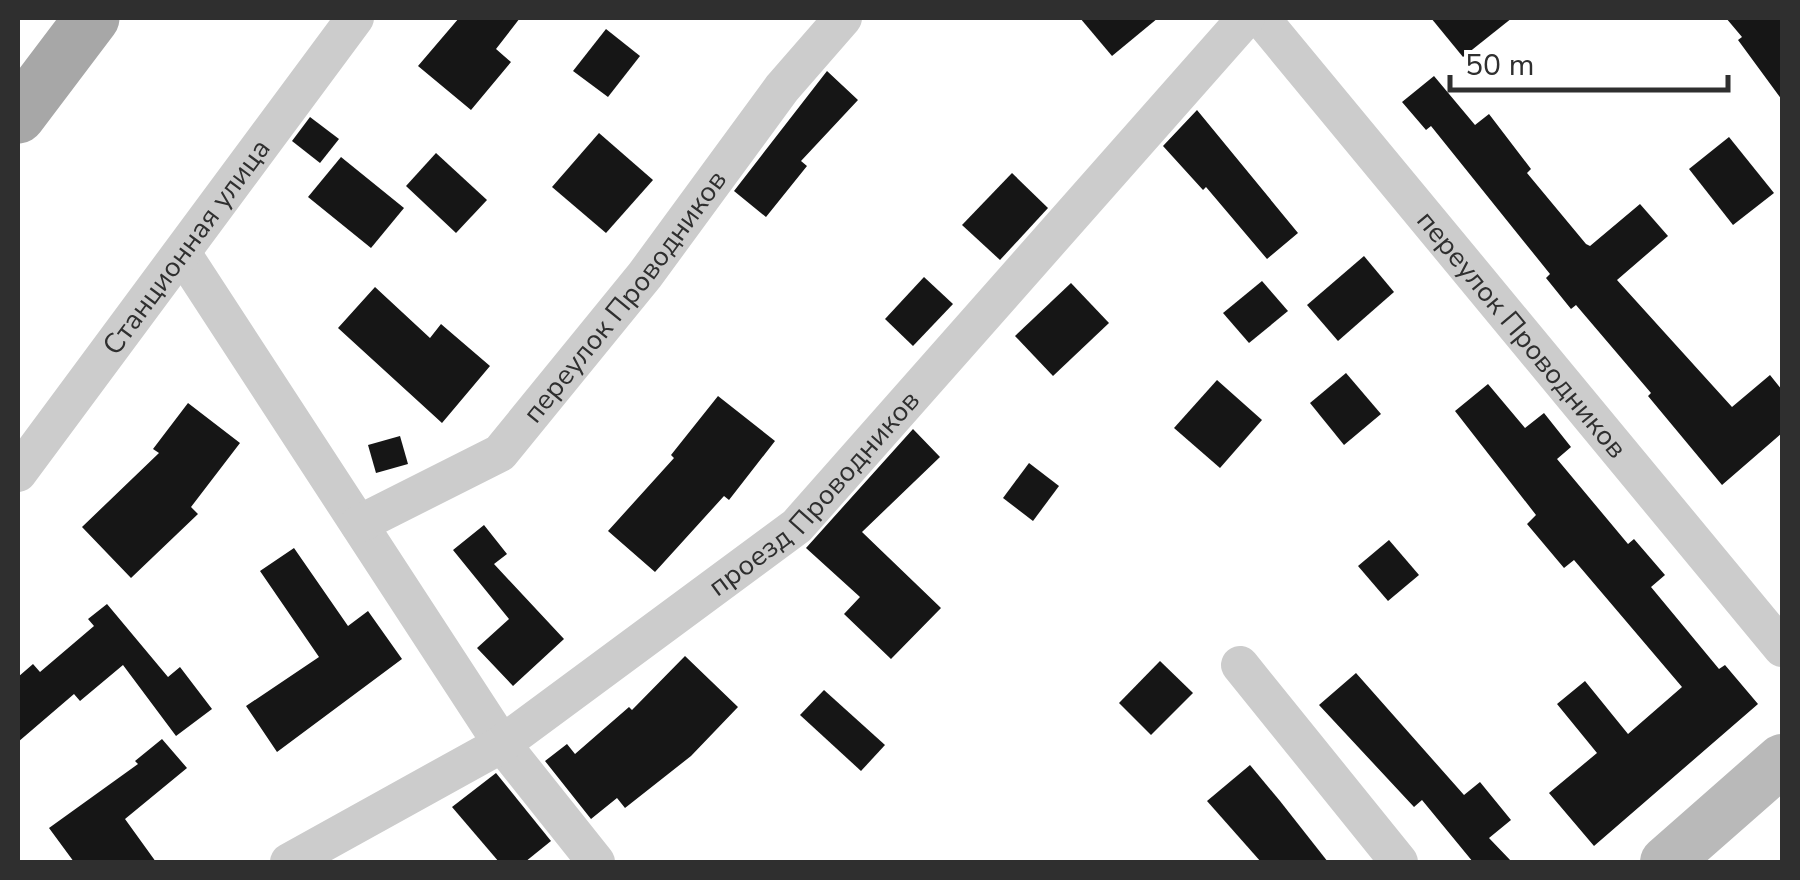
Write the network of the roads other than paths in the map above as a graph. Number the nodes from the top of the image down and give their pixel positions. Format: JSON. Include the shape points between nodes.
{"nodes":[{"id":1,"x":92,"y":18,"type":"edge"},
{"id":2,"x":355,"y":18,"type":"edge"},
{"id":3,"x":843,"y":18,"type":"edge"},
{"id":4,"x":1246,"y":18,"type":"edge"},
{"id":5,"x":1261,"y":18,"type":"edge"},
{"id":6,"x":18,"y":116,"type":"edge"},
{"id":7,"x":182,"y":254,"type":"junction"},
{"id":8,"x":18,"y":473,"type":"edge"},
{"id":9,"x":359,"y":524,"type":"junction"},
{"id":10,"x":1782,"y":648,"type":"edge"},
{"id":11,"x":1240,"y":665,"type":"dead end"},
{"id":12,"x":502,"y":744,"type":"junction"},
{"id":13,"x":1782,"y":760,"type":"edge"},
{"id":14,"x":289,"y":862,"type":"edge"},
{"id":15,"x":596,"y":862,"type":"edge"},
{"id":16,"x":1398,"y":862,"type":"edge"},
{"id":17,"x":1666,"y":862,"type":"edge"}],
"edges":[{"from":1,"to":6,"type":"main road"},
{"from":2,"to":7,"type":"street","name":"Станционная улица"},
{"from":3,"to":9,"type":"street","name":"переулок Проводников","via":[[500,453]]},
{"from":4,"to":12,"type":"street","name":"проезд Проводников","via":[[798,526]]},
{"from":5,"to":10,"type":"street","name":"переулок Проводников"},
{"from":7,"to":8,"type":"street","name":"Станционная улица"},
{"from":7,"to":9,"type":"street"},
{"from":9,"to":12,"type":"street"},
{"from":11,"to":16,"type":"street"},
{"from":12,"to":14,"type":"street","name":"проезд Проводников"},
{"from":12,"to":15,"type":"street"},
{"from":13,"to":17,"type":"main road"}]}
